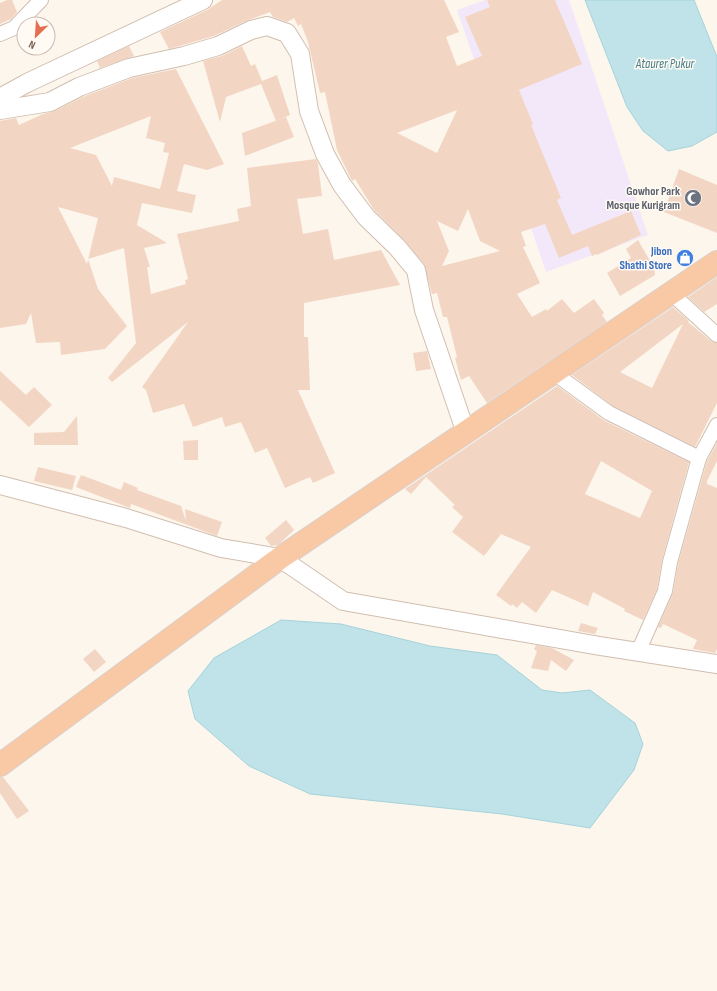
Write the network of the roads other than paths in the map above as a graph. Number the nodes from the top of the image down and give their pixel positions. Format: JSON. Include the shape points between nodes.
{"nodes":[{"id":1,"x":41,"y":0,"type":"edge"},
{"id":2,"x":203,"y":0,"type":"edge"},
{"id":3,"x":0,"y":34,"type":"edge"},
{"id":4,"x":0,"y":98,"type":"edge"},
{"id":5,"x":0,"y":110,"type":"edge"},
{"id":6,"x":717,"y":262,"type":"edge"},
{"id":7,"x":671,"y":294,"type":"junction"},
{"id":8,"x":717,"y":335,"type":"edge"},
{"id":9,"x":554,"y":373,"type":"junction"},
{"id":10,"x":717,"y":425,"type":"edge"},
{"id":11,"x":466,"y":433,"type":"junction"},
{"id":12,"x":699,"y":458,"type":"junction"},
{"id":13,"x":0,"y":485,"type":"edge"},
{"id":14,"x":280,"y":558,"type":"junction"},
{"id":15,"x":638,"y":652,"type":"junction"},
{"id":16,"x":717,"y":664,"type":"edge"},
{"id":17,"x":0,"y":765,"type":"edge"}],
"edges":[{"from":1,"to":3,"type":"street","via":[[14,28]]},
{"from":2,"to":4,"type":"street"},
{"from":5,"to":11,"type":"street","via":[[50,102],[129,68],[218,46],[251,30],[267,26],[287,33],[300,54],[310,111],[325,154],[342,185],[366,218],[397,247],[416,270],[424,310]]},
{"from":6,"to":7,"type":"highway"},
{"from":7,"to":8,"type":"street"},
{"from":7,"to":9,"type":"highway"},
{"from":9,"to":11,"type":"highway"},
{"from":9,"to":12,"type":"street","via":[[608,413]]},
{"from":10,"to":12,"type":"street"},
{"from":11,"to":14,"type":"highway"},
{"from":12,"to":15,"type":"street","via":[[670,562],[665,592]]},
{"from":13,"to":14,"type":"street","via":[[126,518],[221,548]]},
{"from":14,"to":15,"type":"street","via":[[343,601]]},
{"from":14,"to":17,"type":"highway"},
{"from":15,"to":16,"type":"street"}]}
